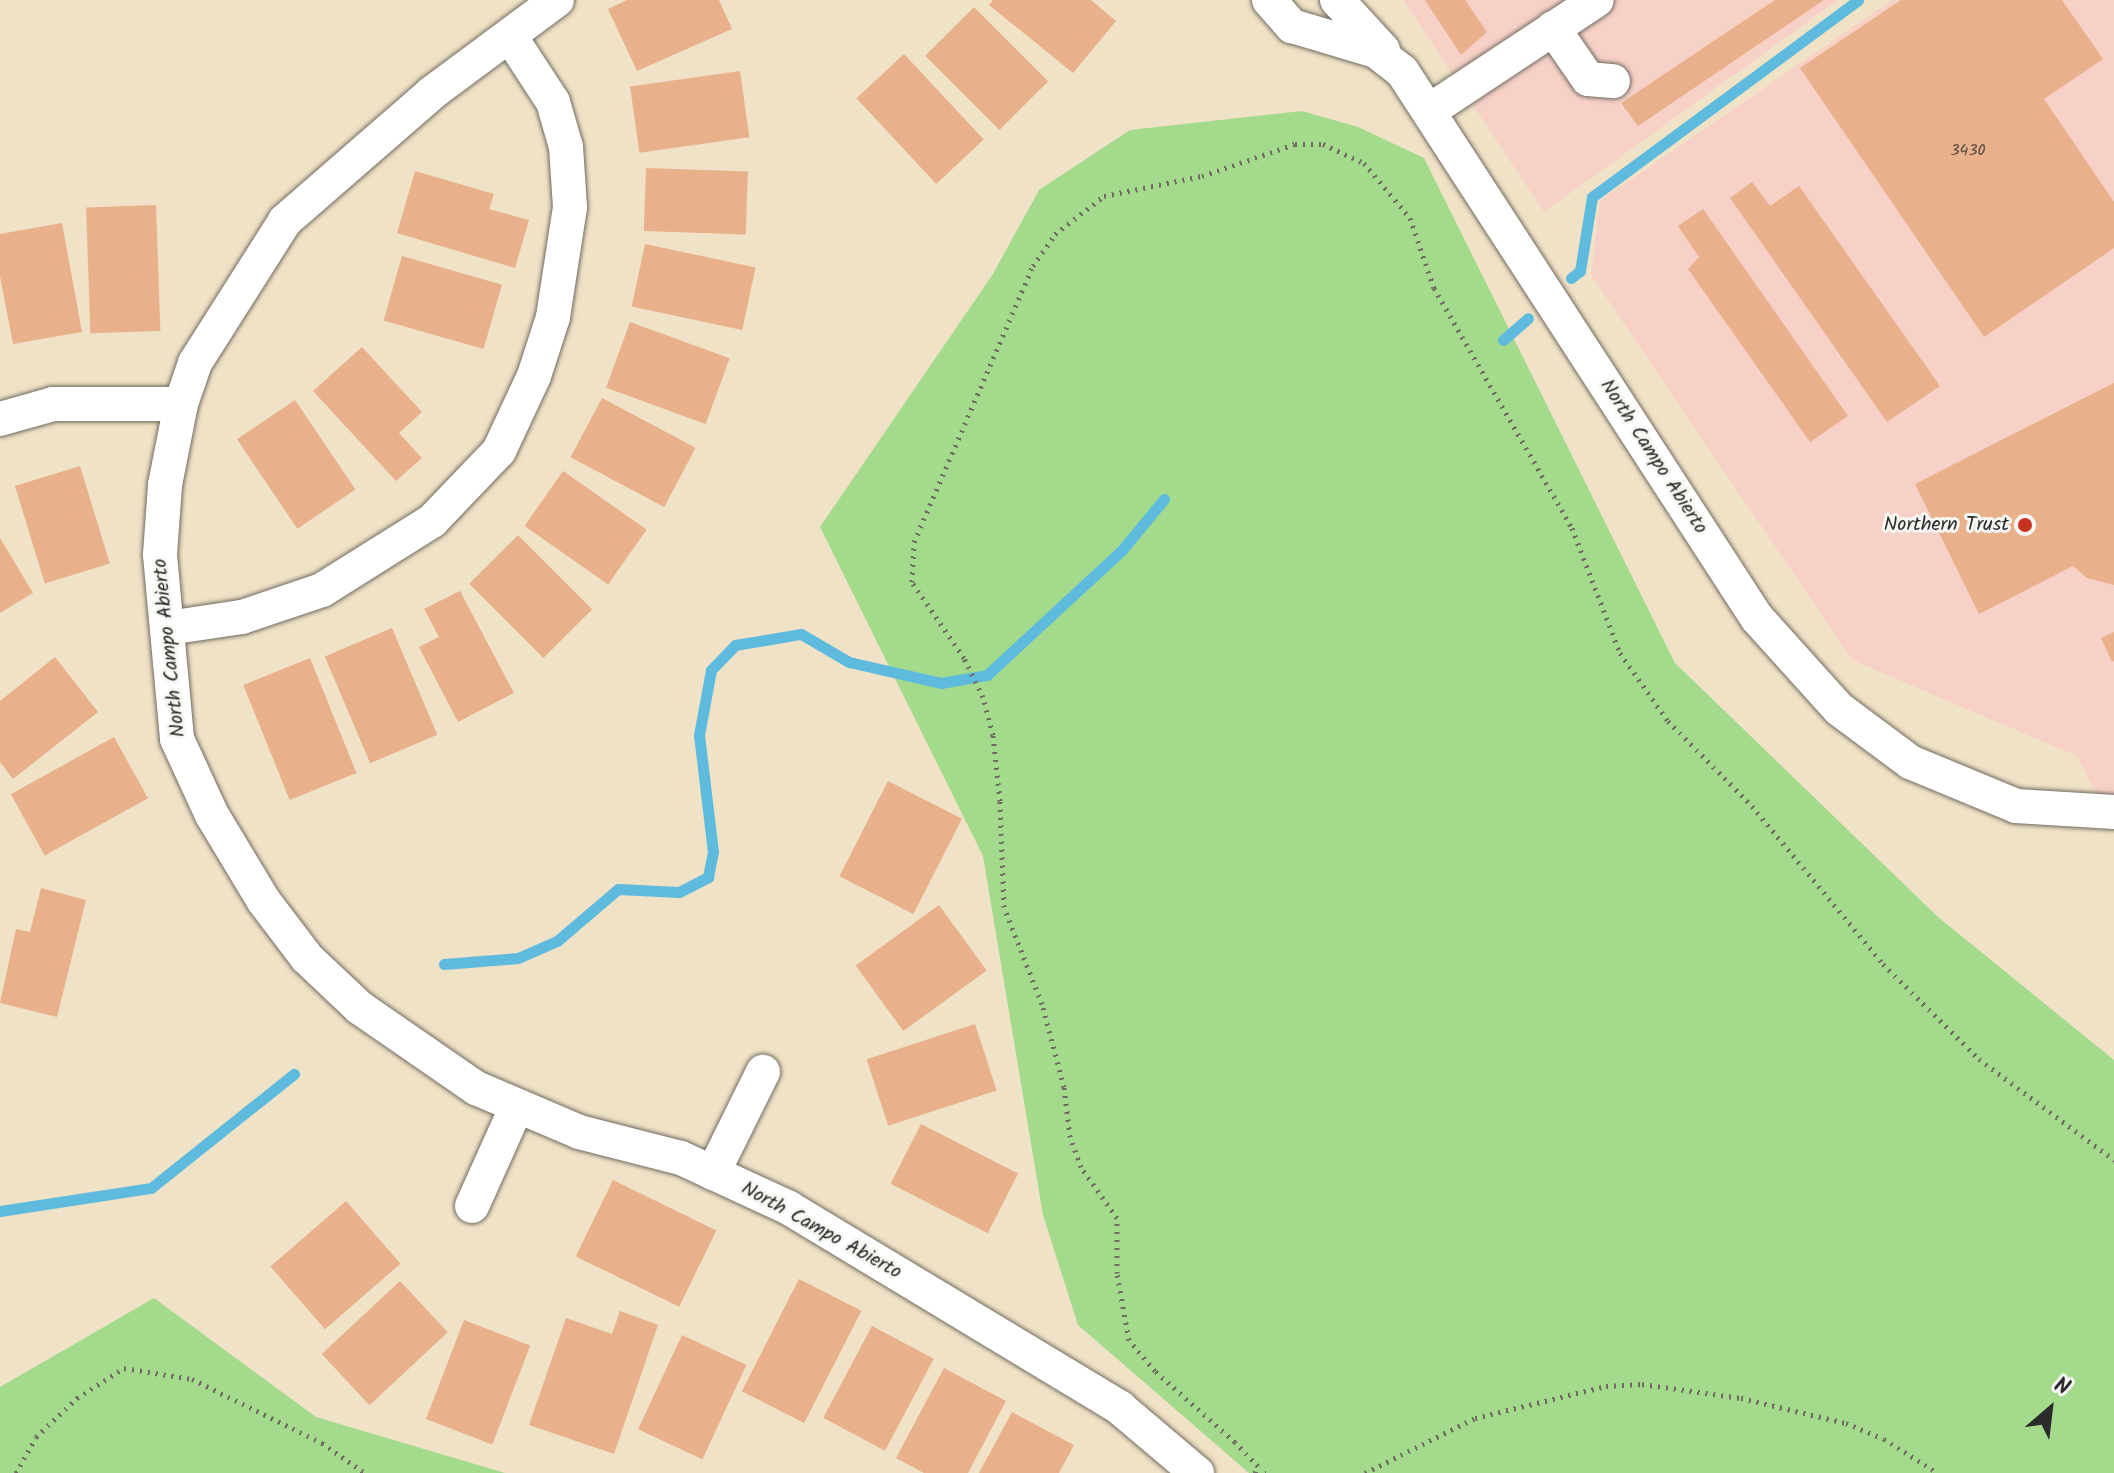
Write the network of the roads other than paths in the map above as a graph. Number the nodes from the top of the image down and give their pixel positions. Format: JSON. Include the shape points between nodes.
{"nodes":[{"id":1,"x":557,"y":0,"type":"edge"},
{"id":2,"x":1269,"y":0,"type":"edge"},
{"id":3,"x":1337,"y":0,"type":"edge"},
{"id":4,"x":1367,"y":0,"type":"edge"},
{"id":5,"x":1597,"y":0,"type":"edge"},
{"id":6,"x":1553,"y":28,"type":"junction"},
{"id":7,"x":512,"y":39,"type":"junction"},
{"id":8,"x":1402,"y":71,"type":"junction"},
{"id":9,"x":1613,"y":81,"type":"dead end"},
{"id":10,"x":1429,"y":111,"type":"junction"},
{"id":11,"x":181,"y":404,"type":"junction"},
{"id":12,"x":0,"y":419,"type":"edge"},
{"id":13,"x":168,"y":628,"type":"junction"},
{"id":14,"x":2114,"y":812,"type":"edge"},
{"id":15,"x":763,"y":1072,"type":"dead end"},
{"id":16,"x":517,"y":1106,"type":"junction"},
{"id":17,"x":713,"y":1173,"type":"junction"},
{"id":18,"x":472,"y":1206,"type":"dead end"},
{"id":19,"x":1197,"y":1473,"type":"edge"}],
"edges":[{"from":1,"to":7,"type":"street","name":"North Campo Abierto"},
{"from":2,"to":8,"type":"street","name":"North Campo Abierto","via":[[1292,26],[1376,51]]},
{"from":3,"to":8,"type":"street"},
{"from":4,"to":8,"type":"street"},
{"from":5,"to":6,"type":"street"},
{"from":6,"to":9,"type":"street","via":[[1588,79]]},
{"from":6,"to":10,"type":"street"},
{"from":7,"to":11,"type":"street","name":"North Campo Abierto","via":[[432,93],[285,221],[195,363]]},
{"from":7,"to":13,"type":"street","via":[[553,102],[566,147],[570,207],[553,317],[534,376],[499,451],[432,521],[322,590],[242,617]]},
{"from":8,"to":10,"type":"street","name":"North Campo Abierto"},
{"from":10,"to":14,"type":"street","name":"North Campo Abierto","via":[[1757,618],[1839,709],[1910,762],[2016,806]]},
{"from":11,"to":12,"type":"street","via":[[53,404]]},
{"from":11,"to":13,"type":"street","name":"North Campo Abierto","via":[[165,485],[160,555]]},
{"from":13,"to":16,"type":"street","name":"North Campo Abierto","via":[[177,739],[212,815],[263,900],[307,958],[360,1008],[476,1088]]},
{"from":15,"to":17,"type":"street"},
{"from":16,"to":17,"type":"street","name":"North Campo Abierto","via":[[579,1132],[681,1158]]},
{"from":16,"to":18,"type":"street"},
{"from":17,"to":19,"type":"street","name":"North Campo Abierto","via":[[789,1208],[1120,1408]]}]}
